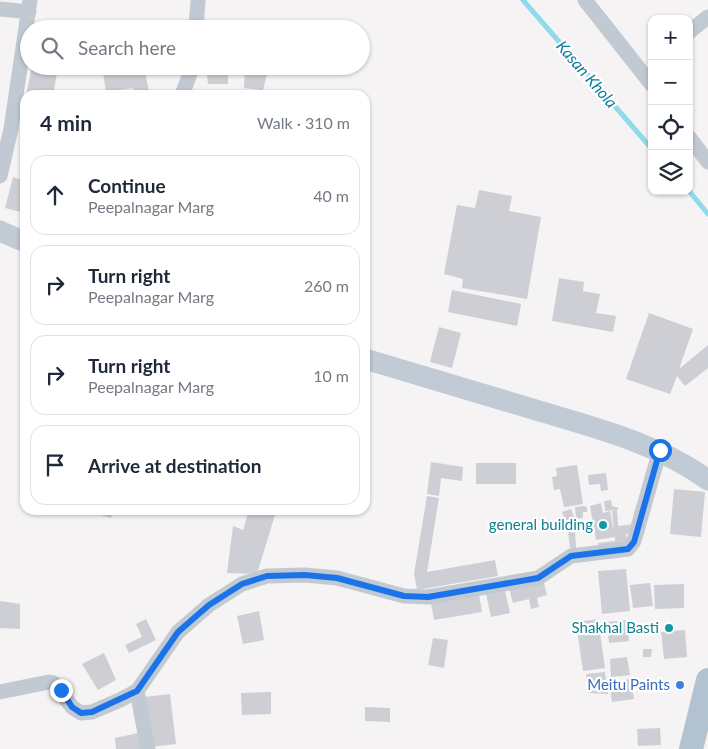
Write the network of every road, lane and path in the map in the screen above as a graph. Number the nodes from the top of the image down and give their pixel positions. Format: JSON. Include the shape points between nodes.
{"nodes":[{"id":1,"x":198,"y":0,"type":"edge"},
{"id":2,"x":585,"y":0,"type":"edge"},
{"id":3,"x":29,"y":6,"type":"edge"},
{"id":4,"x":0,"y":9,"type":"edge"},
{"id":5,"x":708,"y":16,"type":"edge"},
{"id":6,"x":28,"y":20,"type":"edge"},
{"id":7,"x":197,"y":20,"type":"edge"},
{"id":8,"x":693,"y":29,"type":"edge"},
{"id":9,"x":647,"y":68,"type":"edge"},
{"id":10,"x":23,"y":75,"type":"edge"},
{"id":11,"x":189,"y":75,"type":"edge"},
{"id":12,"x":22,"y":90,"type":"edge"},
{"id":13,"x":184,"y":90,"type":"edge"},
{"id":14,"x":20,"y":107,"type":"edge"},
{"id":15,"x":18,"y":130,"type":"edge"},
{"id":16,"x":693,"y":141,"type":"edge"},
{"id":17,"x":706,"y":154,"type":"edge"},
{"id":18,"x":0,"y":176,"type":"edge"},
{"id":19,"x":0,"y":231,"type":"edge"},
{"id":20,"x":20,"y":240,"type":"edge"},
{"id":21,"x":370,"y":361,"type":"edge"},
{"id":22,"x":660,"y":450,"type":"junction"},
{"id":23,"x":708,"y":480,"type":"edge"},
{"id":24,"x":708,"y":680,"type":"edge"},
{"id":25,"x":137,"y":691,"type":"junction"},
{"id":26,"x":0,"y":692,"type":"edge"},
{"id":27,"x":148,"y":749,"type":"edge"},
{"id":28,"x":691,"y":749,"type":"edge"}],
"edges":[{"from":1,"to":7,"type":"street"},
{"from":2,"to":9,"type":"street"},
{"from":3,"to":4,"type":"street"},
{"from":3,"to":6,"type":"street"},
{"from":5,"to":8,"type":"street"},
{"from":10,"to":12,"type":"street"},
{"from":11,"to":13,"type":"street"},
{"from":14,"to":15,"type":"street"},
{"from":15,"to":18,"type":"street"},
{"from":16,"to":17,"type":"street"},
{"from":19,"to":20,"type":"main road"},
{"from":21,"to":22,"type":"main road"},
{"from":22,"to":23,"type":"main road"},
{"from":22,"to":25,"type":"street","via":[[634,542],[628,549],[571,556],[538,578],[428,597],[404,596],[337,578],[267,576],[242,584],[209,605],[178,632]]},
{"from":24,"to":28,"type":"main road"},
{"from":25,"to":26,"type":"street","via":[[92,712],[81,713],[72,707],[54,683]]},
{"from":25,"to":27,"type":"street"}]}
